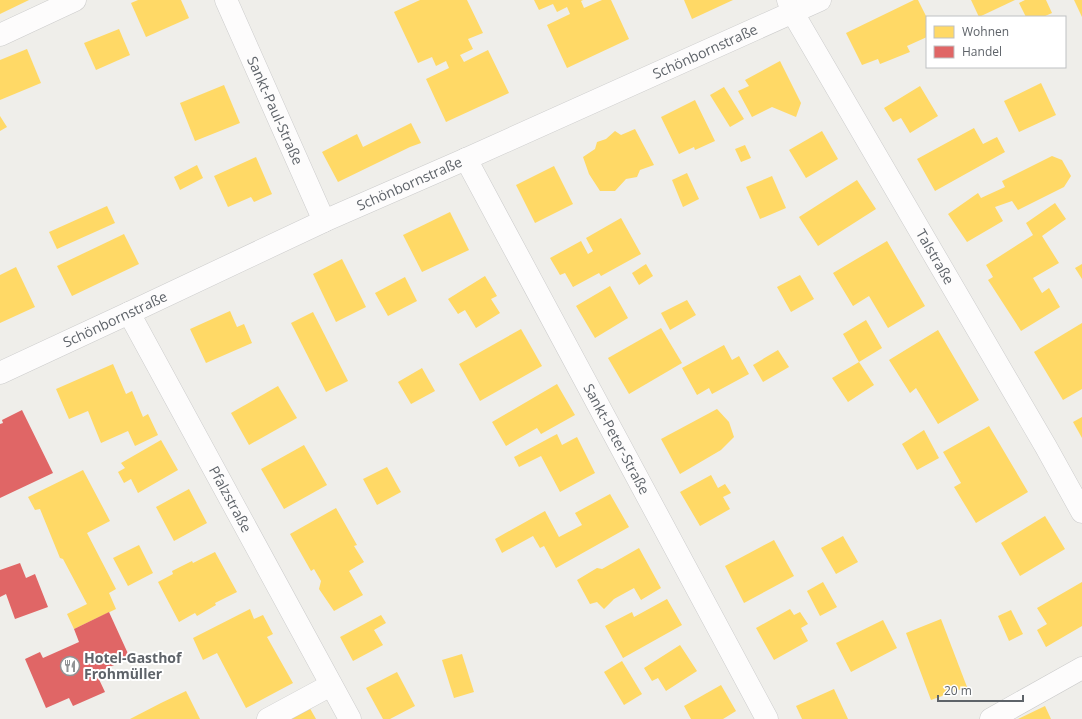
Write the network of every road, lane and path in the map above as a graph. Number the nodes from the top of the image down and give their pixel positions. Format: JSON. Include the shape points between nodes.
{"nodes":[{"id":1,"x":75,"y":0,"type":"edge"},
{"id":2,"x":226,"y":0,"type":"edge"},
{"id":3,"x":820,"y":0,"type":"edge"},
{"id":4,"x":791,"y":6,"type":"edge"},
{"id":5,"x":0,"y":35,"type":"edge"},
{"id":6,"x":466,"y":158,"type":"junction"},
{"id":7,"x":324,"y":221,"type":"junction"},
{"id":8,"x":129,"y":314,"type":"junction"},
{"id":9,"x":0,"y":373,"type":"edge"},
{"id":10,"x":1082,"y":512,"type":"edge"},
{"id":11,"x":1082,"y":668,"type":"edge"},
{"id":12,"x":331,"y":685,"type":"junction"},
{"id":13,"x":268,"y":719,"type":"edge"},
{"id":14,"x":350,"y":719,"type":"edge"},
{"id":15,"x":767,"y":719,"type":"edge"},
{"id":16,"x":991,"y":719,"type":"edge"}],
"edges":[{"from":1,"to":5,"type":"street"},
{"from":2,"to":7,"type":"street","name":"Sankt-Paul-Straße"},
{"from":3,"to":4,"type":"street","name":"Schönbornstraße"},
{"from":4,"to":6,"type":"street","name":"Schönbornstraße"},
{"from":4,"to":10,"type":"street","name":"Talstraße"},
{"from":6,"to":7,"type":"street","name":"Schönbornstraße"},
{"from":6,"to":15,"type":"street","name":"Sankt-Peter-Straße"},
{"from":7,"to":8,"type":"street","name":"Schönbornstraße"},
{"from":8,"to":9,"type":"street","name":"Schönbornstraße"},
{"from":8,"to":12,"type":"street","name":"Pfalzstraße"},
{"from":11,"to":16,"type":"street"},
{"from":12,"to":13,"type":"street"},
{"from":12,"to":14,"type":"street","name":"Pfalzstraße"}]}
